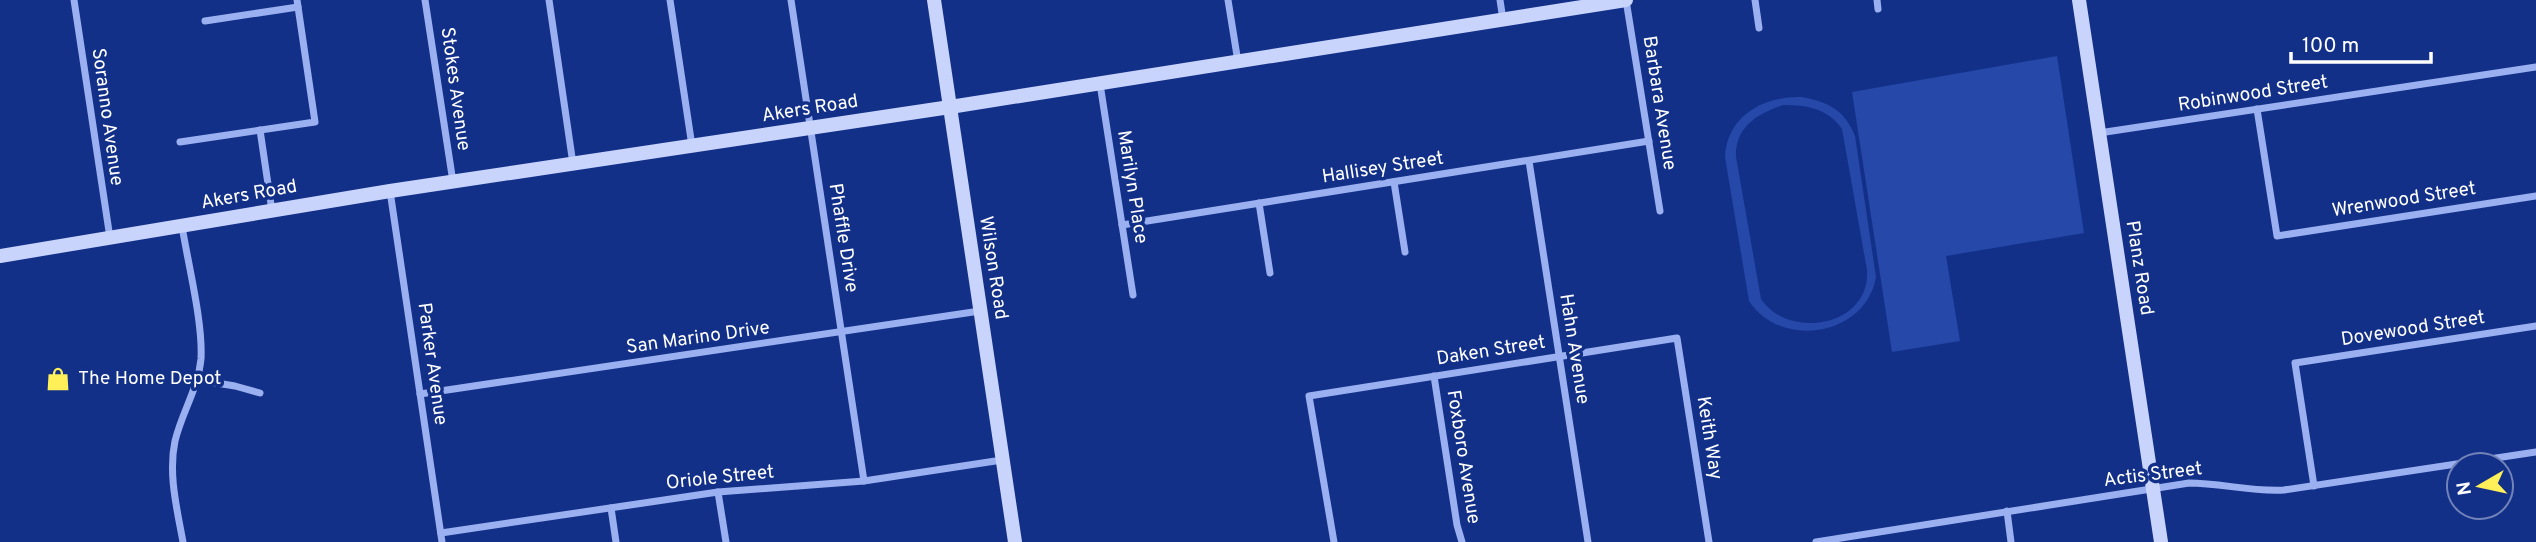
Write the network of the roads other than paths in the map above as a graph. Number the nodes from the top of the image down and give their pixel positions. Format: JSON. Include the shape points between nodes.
{"nodes":[{"id":1,"x":74,"y":0,"type":"edge"},
{"id":2,"x":425,"y":0,"type":"edge"},
{"id":3,"x":549,"y":0,"type":"edge"},
{"id":4,"x":670,"y":0,"type":"edge"},
{"id":5,"x":791,"y":0,"type":"edge"},
{"id":6,"x":934,"y":0,"type":"edge"},
{"id":7,"x":1228,"y":0,"type":"edge"},
{"id":8,"x":1500,"y":0,"type":"edge"},
{"id":9,"x":1626,"y":0,"type":"edge"},
{"id":10,"x":1755,"y":0,"type":"edge"},
{"id":11,"x":1877,"y":0,"type":"edge"},
{"id":12,"x":2079,"y":0,"type":"edge"},
{"id":13,"x":297,"y":4,"type":"edge"},
{"id":14,"x":1878,"y":9,"type":"dead end"},
{"id":15,"x":1503,"y":20,"type":"junction"},
{"id":16,"x":205,"y":21,"type":"dead end"},
{"id":17,"x":1759,"y":28,"type":"dead end"},
{"id":18,"x":1238,"y":62,"type":"junction"},
{"id":19,"x":2536,"y":67,"type":"edge"},
{"id":20,"x":1100,"y":83,"type":"junction"},
{"id":21,"x":950,"y":107,"type":"junction"},
{"id":22,"x":2257,"y":109,"type":"junction"},
{"id":23,"x":810,"y":128,"type":"junction"},
{"id":24,"x":260,"y":130,"type":"junction"},
{"id":25,"x":2099,"y":133,"type":"junction"},
{"id":26,"x":1649,"y":141,"type":"junction"},
{"id":27,"x":180,"y":142,"type":"dead end"},
{"id":28,"x":692,"y":146,"type":"junction"},
{"id":29,"x":1529,"y":160,"type":"junction"},
{"id":30,"x":573,"y":164,"type":"junction"},
{"id":31,"x":453,"y":182,"type":"junction"},
{"id":32,"x":1394,"y":182,"type":"junction"},
{"id":33,"x":390,"y":191,"type":"junction"},
{"id":34,"x":2536,"y":195,"type":"edge"},
{"id":35,"x":1259,"y":204,"type":"junction"},
{"id":36,"x":272,"y":211,"type":"junction"},
{"id":37,"x":1660,"y":211,"type":"dead end"},
{"id":38,"x":1122,"y":225,"type":"junction"},
{"id":39,"x":182,"y":226,"type":"junction"},
{"id":40,"x":110,"y":238,"type":"junction"},
{"id":41,"x":1405,"y":252,"type":"dead end"},
{"id":42,"x":0,"y":256,"type":"edge"},
{"id":43,"x":1270,"y":273,"type":"dead end"},
{"id":44,"x":1133,"y":295,"type":"dead end"},
{"id":45,"x":980,"y":311,"type":"junction"},
{"id":46,"x":2536,"y":326,"type":"edge"},
{"id":47,"x":841,"y":333,"type":"junction"},
{"id":48,"x":1678,"y":338,"type":"joint"},
{"id":49,"x":1559,"y":356,"type":"junction"},
{"id":50,"x":1434,"y":376,"type":"junction"},
{"id":51,"x":198,"y":380,"type":"junction"},
{"id":52,"x":260,"y":393,"type":"dead end"},
{"id":53,"x":420,"y":394,"type":"junction"},
{"id":54,"x":2536,"y":452,"type":"edge"},
{"id":55,"x":1003,"y":460,"type":"junction"},
{"id":56,"x":864,"y":481,"type":"junction"},
{"id":57,"x":2314,"y":486,"type":"junction"},
{"id":58,"x":2152,"y":488,"type":"junction"},
{"id":59,"x":718,"y":492,"type":"junction"},
{"id":60,"x":611,"y":508,"type":"junction"},
{"id":61,"x":2007,"y":512,"type":"junction"},
{"id":62,"x":442,"y":538,"type":"edge"},
{"id":63,"x":183,"y":542,"type":"edge"},
{"id":64,"x":616,"y":542,"type":"edge"},
{"id":65,"x":726,"y":542,"type":"edge"},
{"id":66,"x":1015,"y":542,"type":"edge"},
{"id":67,"x":1334,"y":542,"type":"edge"},
{"id":68,"x":1462,"y":542,"type":"edge"},
{"id":69,"x":1588,"y":542,"type":"edge"},
{"id":70,"x":1709,"y":542,"type":"edge"},
{"id":71,"x":1817,"y":542,"type":"edge"},
{"id":72,"x":2011,"y":542,"type":"edge"},
{"id":73,"x":2161,"y":542,"type":"edge"}],
"edges":[{"from":1,"to":40,"type":"street","name":"Soranno Avenue"},
{"from":2,"to":31,"type":"street","name":"Stokes Avenue"},
{"from":3,"to":30,"type":"street"},
{"from":4,"to":28,"type":"street"},
{"from":5,"to":23,"type":"street","name":"Phaffle Drive"},
{"from":6,"to":21,"type":"street","name":"Wilson Road"},
{"from":7,"to":18,"type":"street"},
{"from":8,"to":15,"type":"street"},
{"from":9,"to":15,"type":"street","name":"Akers Road"},
{"from":9,"to":26,"type":"street","name":"Barbara Avenue"},
{"from":10,"to":17,"type":"street"},
{"from":11,"to":14,"type":"street"},
{"from":12,"to":25,"type":"street","name":"Planz Road"},
{"from":13,"to":16,"type":"street"},
{"from":13,"to":24,"type":"street","via":[[315,122]]},
{"from":15,"to":18,"type":"street","name":"Akers Road"},
{"from":18,"to":20,"type":"street","name":"Akers Road"},
{"from":19,"to":22,"type":"street","name":"Robinwood Street"},
{"from":20,"to":21,"type":"street","name":"Akers Road"},
{"from":20,"to":38,"type":"street","name":"Marilyn Place"},
{"from":21,"to":23,"type":"street","name":"Akers Road"},
{"from":21,"to":45,"type":"street","name":"Wilson Road"},
{"from":22,"to":25,"type":"street","name":"Robinwood Street"},
{"from":22,"to":34,"type":"street","name":"Wrenwood Street","via":[[2277,236]]},
{"from":23,"to":28,"type":"street","name":"Akers Road"},
{"from":23,"to":47,"type":"street","name":"Phaffle Drive"},
{"from":24,"to":27,"type":"street"},
{"from":24,"to":36,"type":"street"},
{"from":25,"to":58,"type":"street","name":"Planz Road"},
{"from":26,"to":29,"type":"street","name":"Hallisey Street"},
{"from":26,"to":37,"type":"street","name":"Barbara Avenue"},
{"from":28,"to":30,"type":"street","name":"Akers Road"},
{"from":29,"to":32,"type":"street","name":"Hallisey Street"},
{"from":29,"to":49,"type":"street","name":"Hahn Avenue"},
{"from":30,"to":31,"type":"street","name":"Akers Road"},
{"from":31,"to":33,"type":"street","name":"Akers Road"},
{"from":32,"to":35,"type":"street","name":"Hallisey Street"},
{"from":32,"to":41,"type":"street"},
{"from":33,"to":36,"type":"street","name":"Akers Road"},
{"from":33,"to":53,"type":"street","name":"Parker Avenue"},
{"from":35,"to":38,"type":"street","name":"Hallisey Street"},
{"from":35,"to":43,"type":"street"},
{"from":36,"to":39,"type":"street","name":"Akers Road"},
{"from":38,"to":44,"type":"street","name":"Marilyn Place"},
{"from":39,"to":40,"type":"street","name":"Akers Road"},
{"from":39,"to":51,"type":"street","via":[[200,338]]},
{"from":40,"to":42,"type":"street","name":"Akers Road"},
{"from":45,"to":47,"type":"street","name":"San Marino Drive"},
{"from":45,"to":55,"type":"street","name":"Wilson Road"},
{"from":46,"to":57,"type":"street","name":"Dovewood Street","via":[[2295,363]]},
{"from":47,"to":53,"type":"street","name":"San Marino Drive"},
{"from":47,"to":56,"type":"street","name":"Phaffle Drive"},
{"from":48,"to":49,"type":"street","name":"Daken Street"},
{"from":48,"to":70,"type":"street","name":"Keith Way"},
{"from":49,"to":50,"type":"street","name":"Daken Street"},
{"from":49,"to":69,"type":"street","name":"Hahn Avenue"},
{"from":50,"to":67,"type":"street","name":"Daken Street","via":[[1309,396]]},
{"from":50,"to":68,"type":"street","name":"Foxboro Avenue"},
{"from":51,"to":52,"type":"street"},
{"from":51,"to":63,"type":"street","via":[[172,463]]},
{"from":53,"to":62,"type":"street","name":"Parker Avenue"},
{"from":54,"to":57,"type":"street","name":"Actis Street"},
{"from":55,"to":56,"type":"street","name":"Oriole Street"},
{"from":55,"to":66,"type":"street","name":"Wilson Road"},
{"from":56,"to":59,"type":"street","name":"Oriole Street"},
{"from":57,"to":58,"type":"street","name":"Actis Street","via":[[2266,492],[2206,483]]},
{"from":58,"to":61,"type":"street","name":"Actis Street"},
{"from":58,"to":73,"type":"street","name":"Planz Road"},
{"from":59,"to":60,"type":"street","name":"Oriole Street"},
{"from":59,"to":65,"type":"street"},
{"from":60,"to":62,"type":"street","name":"Oriole Street"},
{"from":60,"to":64,"type":"street"},
{"from":61,"to":71,"type":"street","name":"Actis Street"},
{"from":61,"to":72,"type":"street"}]}
